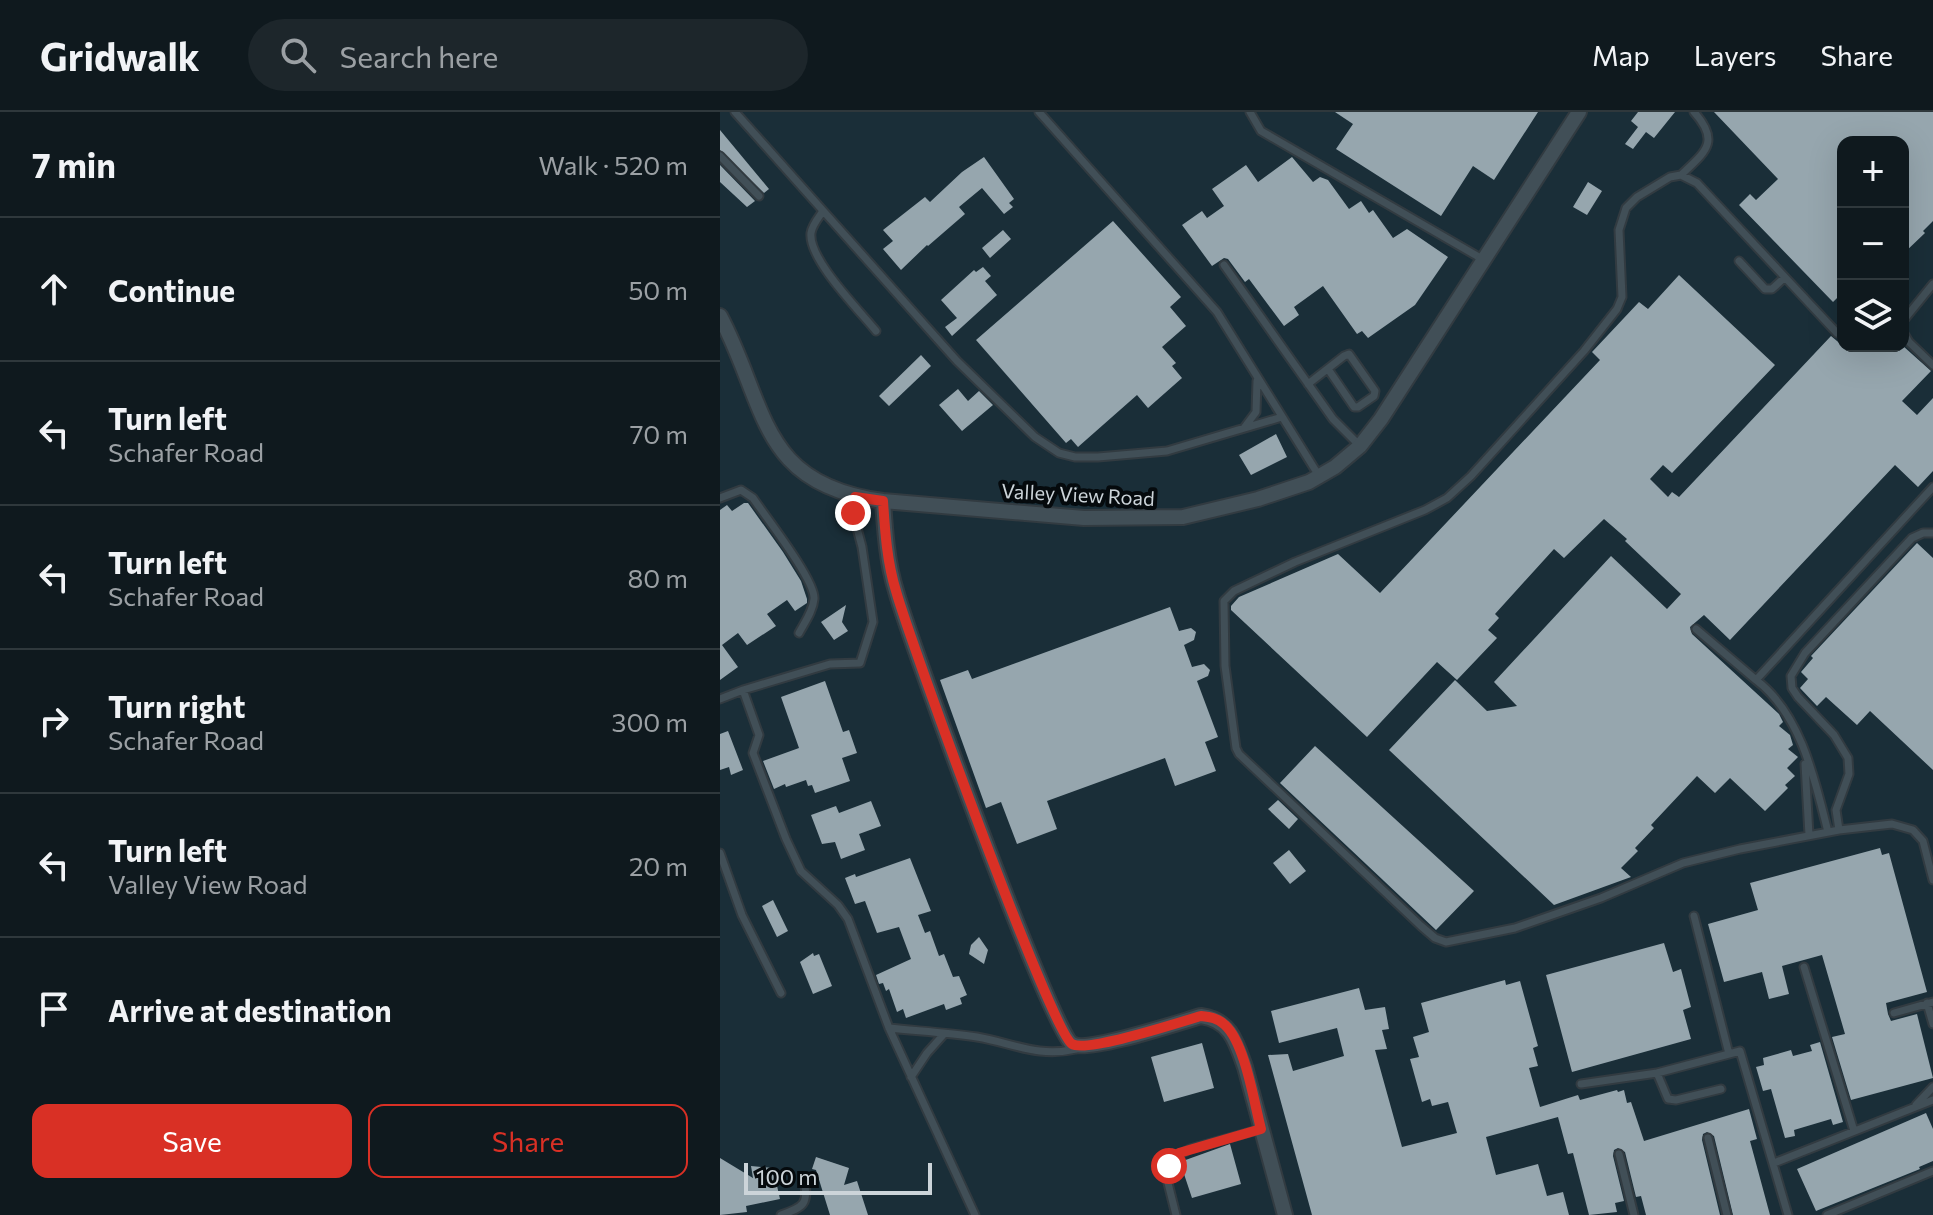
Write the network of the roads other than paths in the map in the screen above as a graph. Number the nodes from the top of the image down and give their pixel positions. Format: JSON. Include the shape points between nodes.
{"nodes":[{"id":1,"x":735,"y":112,"type":"edge"},
{"id":2,"x":1039,"y":112,"type":"edge"},
{"id":3,"x":1250,"y":112,"type":"edge"},
{"id":4,"x":1579,"y":112,"type":"edge"},
{"id":5,"x":1694,"y":112,"type":"edge"},
{"id":6,"x":720,"y":156,"type":"edge"},
{"id":7,"x":1681,"y":175,"type":"junction"},
{"id":8,"x":759,"y":196,"type":"dead end"},
{"id":9,"x":823,"y":211,"type":"junction"},
{"id":10,"x":1484,"y":260,"type":"junction"},
{"id":11,"x":1739,"y":261,"type":"dead end"},
{"id":12,"x":1224,"y":265,"type":"dead end"},
{"id":13,"x":1784,"y":278,"type":"junction"},
{"id":14,"x":1933,"y":284,"type":"edge"},
{"id":15,"x":1909,"y":314,"type":"edge"},
{"id":16,"x":720,"y":316,"type":"edge"},
{"id":17,"x":876,"y":331,"type":"dead end"},
{"id":18,"x":1837,"y":333,"type":"dead end"},
{"id":19,"x":1909,"y":342,"type":"edge"},
{"id":20,"x":1933,"y":365,"type":"edge"},
{"id":21,"x":1328,"y":369,"type":"junction"},
{"id":22,"x":1255,"y":373,"type":"junction"},
{"id":23,"x":1308,"y":384,"type":"junction"},
{"id":24,"x":1282,"y":417,"type":"junction"},
{"id":25,"x":1243,"y":429,"type":"junction"},
{"id":26,"x":1360,"y":446,"type":"junction"},
{"id":27,"x":1319,"y":476,"type":"junction"},
{"id":28,"x":1933,"y":487,"type":"edge"},
{"id":29,"x":855,"y":497,"type":"junction"},
{"id":30,"x":720,"y":498,"type":"edge"},
{"id":31,"x":883,"y":501,"type":"junction"},
{"id":32,"x":1933,"y":533,"type":"edge"},
{"id":33,"x":1696,"y":629,"type":"dead end"},
{"id":34,"x":799,"y":633,"type":"dead end"},
{"id":35,"x":1756,"y":680,"type":"junction"},
{"id":36,"x":743,"y":690,"type":"junction"},
{"id":37,"x":720,"y":699,"type":"edge"},
{"id":38,"x":1805,"y":758,"type":"junction"},
{"id":39,"x":1839,"y":830,"type":"junction"},
{"id":40,"x":1828,"y":832,"type":"junction"},
{"id":41,"x":1805,"y":835,"type":"junction"},
{"id":42,"x":720,"y":853,"type":"edge"},
{"id":43,"x":1933,"y":880,"type":"edge"},
{"id":44,"x":1694,"y":916,"type":"dead end"},
{"id":45,"x":1804,"y":967,"type":"dead end"},
{"id":46,"x":781,"y":993,"type":"dead end"},
{"id":47,"x":1930,"y":1003,"type":"edge"},
{"id":48,"x":1894,"y":1013,"type":"dead end"},
{"id":49,"x":1933,"y":1024,"type":"edge"},
{"id":50,"x":889,"y":1028,"type":"junction"},
{"id":51,"x":944,"y":1034,"type":"junction"},
{"id":52,"x":1082,"y":1047,"type":"junction"},
{"id":53,"x":1729,"y":1054,"type":"junction"},
{"id":54,"x":1657,"y":1073,"type":"junction"},
{"id":55,"x":911,"y":1077,"type":"junction"},
{"id":56,"x":1581,"y":1084,"type":"dead end"},
{"id":57,"x":1933,"y":1087,"type":"edge"},
{"id":58,"x":1721,"y":1089,"type":"dead end"},
{"id":59,"x":1933,"y":1100,"type":"edge"},
{"id":60,"x":1916,"y":1105,"type":"junction"},
{"id":61,"x":1261,"y":1129,"type":"junction"},
{"id":62,"x":1854,"y":1131,"type":"junction"},
{"id":63,"x":1708,"y":1138,"type":"dead end"},
{"id":64,"x":1619,"y":1154,"type":"dead end"},
{"id":65,"x":1774,"y":1163,"type":"junction"},
{"id":66,"x":1933,"y":1171,"type":"edge"},
{"id":67,"x":804,"y":1179,"type":"dead end"},
{"id":68,"x":781,"y":1215,"type":"edge"},
{"id":69,"x":975,"y":1215,"type":"edge"},
{"id":70,"x":1176,"y":1215,"type":"edge"},
{"id":71,"x":1285,"y":1215,"type":"edge"},
{"id":72,"x":1634,"y":1215,"type":"edge"},
{"id":73,"x":1727,"y":1215,"type":"edge"},
{"id":74,"x":1788,"y":1215,"type":"edge"},
{"id":75,"x":1827,"y":1215,"type":"edge"}],
"edges":[{"from":1,"to":9,"type":"lane"},
{"from":2,"to":22,"type":"lane","via":[[1217,312]]},
{"from":3,"to":10,"type":"lane","via":[[1261,131]]},
{"from":4,"to":10,"type":"street","name":"Valley View Road"},
{"from":5,"to":7,"type":"lane","via":[[1705,125],[1709,144]]},
{"from":6,"to":8,"type":"lane"},
{"from":7,"to":13,"type":"lane","via":[[1706,189]]},
{"from":7,"to":41,"type":"lane","via":[[1659,182],[1626,208],[1619,230],[1622,297],[1617,309],[1471,476],[1437,505],[1295,562],[1227,597],[1223,630],[1236,748],[1421,926],[1446,942],[1515,928],[1683,863]]},
{"from":9,"to":17,"type":"lane","via":[[810,236],[814,249]]},
{"from":9,"to":25,"type":"lane","via":[[957,361],[1035,437],[1059,453],[1098,457],[1167,451]]},
{"from":10,"to":26,"type":"street","name":"Valley View Road"},
{"from":11,"to":13,"type":"lane","via":[[1765,289]]},
{"from":12,"to":23,"type":"lane"},
{"from":13,"to":18,"type":"lane"},
{"from":14,"to":15,"type":"lane"},
{"from":16,"to":29,"type":"street","name":"Valley View Road","via":[[784,456],[829,489]]},
{"from":19,"to":20,"type":"lane"},
{"from":21,"to":21,"type":"lane","via":[[1349,354],[1374,396],[1354,407]]},
{"from":21,"to":23,"type":"lane"},
{"from":22,"to":24,"type":"lane"},
{"from":22,"to":25,"type":"lane","via":[[1256,412]]},
{"from":23,"to":26,"type":"lane"},
{"from":24,"to":25,"type":"lane"},
{"from":24,"to":27,"type":"lane"},
{"from":26,"to":27,"type":"street","name":"Valley View Road"},
{"from":27,"to":31,"type":"street","name":"Valley View Road","via":[[1226,508],[1154,520]]},
{"from":28,"to":35,"type":"lane"},
{"from":29,"to":31,"type":"street","name":"Valley View Road"},
{"from":29,"to":36,"type":"lane","via":[[853,513],[873,622],[860,663],[830,664]]},
{"from":30,"to":34,"type":"lane","via":[[741,490],[753,498],[808,579],[814,598]]},
{"from":31,"to":52,"type":"street","via":[[896,593],[970,798],[1048,1001],[1066,1039]]},
{"from":32,"to":39,"type":"lane","via":[[1912,538],[1805,653],[1791,676],[1798,697],[1848,758],[1849,774],[1836,810]]},
{"from":33,"to":35,"type":"lane"},
{"from":35,"to":38,"type":"lane","via":[[1791,717]]},
{"from":36,"to":37,"type":"lane"},
{"from":36,"to":50,"type":"lane","via":[[759,735],[753,753],[786,839],[801,871],[848,919]]},
{"from":38,"to":40,"type":"lane"},
{"from":38,"to":41,"type":"lane"},
{"from":39,"to":40,"type":"lane"},
{"from":39,"to":43,"type":"lane","via":[[1892,824],[1913,830],[1923,841]]},
{"from":40,"to":41,"type":"lane"},
{"from":42,"to":46,"type":"lane","via":[[742,915]]},
{"from":44,"to":53,"type":"lane"},
{"from":45,"to":62,"type":"lane"},
{"from":47,"to":48,"type":"lane"},
{"from":47,"to":49,"type":"lane"},
{"from":50,"to":51,"type":"lane"},
{"from":50,"to":55,"type":"lane"},
{"from":51,"to":52,"type":"lane","via":[[1049,1054]]},
{"from":51,"to":55,"type":"lane"},
{"from":52,"to":61,"type":"street","via":[[1201,1016],[1214,1018],[1226,1025],[1237,1043]]},
{"from":53,"to":54,"type":"lane"},
{"from":53,"to":65,"type":"lane","via":[[1740,1051]]},
{"from":54,"to":56,"type":"lane"},
{"from":54,"to":58,"type":"lane","via":[[1668,1099]]},
{"from":55,"to":69,"type":"lane"},
{"from":57,"to":60,"type":"lane"},
{"from":59,"to":60,"type":"lane"},
{"from":60,"to":62,"type":"lane"},
{"from":61,"to":70,"type":"lane","via":[[1173,1158],[1167,1179]]},
{"from":61,"to":71,"type":"street"},
{"from":62,"to":65,"type":"lane"},
{"from":63,"to":73,"type":"lane"},
{"from":64,"to":72,"type":"lane"},
{"from":65,"to":74,"type":"lane"},
{"from":66,"to":75,"type":"lane"},
{"from":67,"to":68,"type":"lane","via":[[804,1204]]}]}
